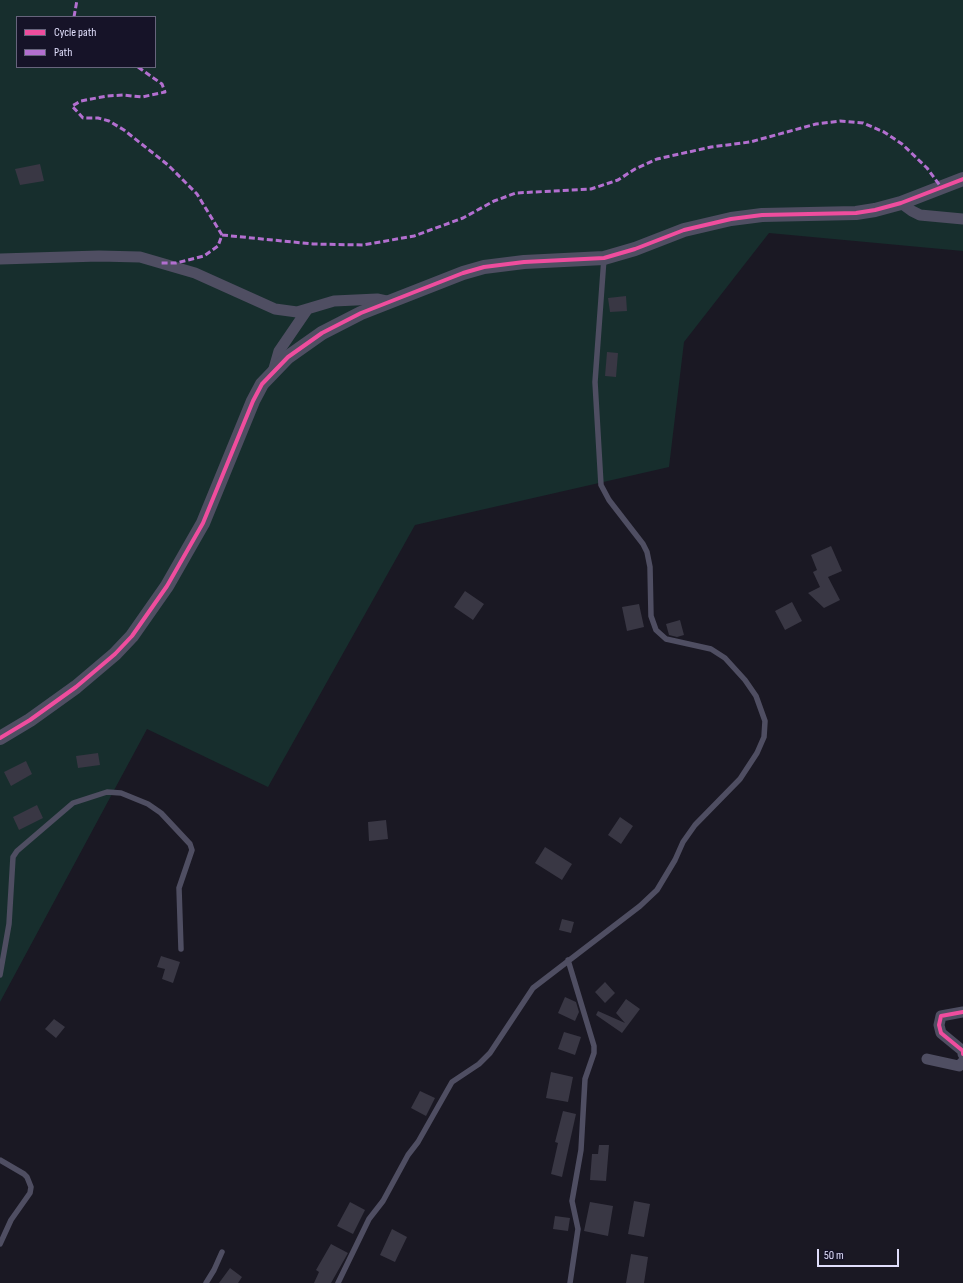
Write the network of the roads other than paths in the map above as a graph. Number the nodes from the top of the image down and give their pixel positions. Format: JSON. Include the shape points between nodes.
{"nodes":[{"id":1,"x":963,"y":179,"type":"edge"},
{"id":2,"x":901,"y":203,"type":"junction"},
{"id":3,"x":963,"y":219,"type":"edge"},
{"id":4,"x":604,"y":258,"type":"junction"},
{"id":5,"x":0,"y":259,"type":"edge"},
{"id":6,"x":391,"y":302,"type":"junction"},
{"id":7,"x":307,"y":310,"type":"junction"},
{"id":8,"x":273,"y":372,"type":"junction"},
{"id":9,"x":0,"y":738,"type":"edge"},
{"id":10,"x":181,"y":949,"type":"dead end"},
{"id":11,"x":568,"y":960,"type":"junction"},
{"id":12,"x":0,"y":975,"type":"edge"},
{"id":13,"x":963,"y":1012,"type":"edge"},
{"id":14,"x":963,"y":1054,"type":"edge"},
{"id":15,"x":927,"y":1059,"type":"dead end"},
{"id":16,"x":963,"y":1062,"type":"edge"},
{"id":17,"x":0,"y":1160,"type":"edge"},
{"id":18,"x":0,"y":1244,"type":"edge"},
{"id":19,"x":222,"y":1252,"type":"dead end"},
{"id":20,"x":206,"y":1283,"type":"edge"},
{"id":21,"x":338,"y":1283,"type":"edge"},
{"id":22,"x":570,"y":1283,"type":"edge"}],
"edges":[{"from":1,"to":2,"type":"street"},
{"from":2,"to":3,"type":"street","via":[[920,215]]},
{"from":2,"to":4,"type":"street","via":[[856,213],[762,215],[731,219],[684,230]]},
{"from":4,"to":6,"type":"street","via":[[524,262],[484,268],[463,273]]},
{"from":4,"to":11,"type":"lane","via":[[595,382],[601,485],[647,552],[650,566],[651,616],[656,630],[666,639],[711,649],[725,658],[756,696],[765,730],[747,769],[733,788],[688,834],[657,890],[640,906]]},
{"from":5,"to":7,"type":"street","via":[[140,257],[195,273],[276,308],[297,312]]},
{"from":6,"to":7,"type":"street","via":[[377,299],[334,301]]},
{"from":6,"to":8,"type":"street","via":[[322,333]]},
{"from":7,"to":8,"type":"street","via":[[279,351]]},
{"from":8,"to":9,"type":"street","via":[[262,384],[253,401],[202,523],[144,621],[120,650],[97,670],[30,720]]},
{"from":10,"to":12,"type":"lane","via":[[179,888],[192,850],[190,844],[161,813],[148,804],[121,793],[107,792],[73,803],[13,856],[10,871],[9,924]]},
{"from":11,"to":21,"type":"lane","via":[[534,988],[485,1059],[452,1082],[383,1201],[369,1219]]},
{"from":11,"to":22,"type":"lane","via":[[594,1046],[585,1079],[581,1150],[572,1201],[578,1229]]},
{"from":13,"to":14,"type":"street","via":[[941,1016],[939,1025],[941,1033]]},
{"from":15,"to":16,"type":"street","via":[[959,1066]]},
{"from":17,"to":18,"type":"lane","via":[[28,1177],[31,1187]]},
{"from":19,"to":20,"type":"lane"}]}
